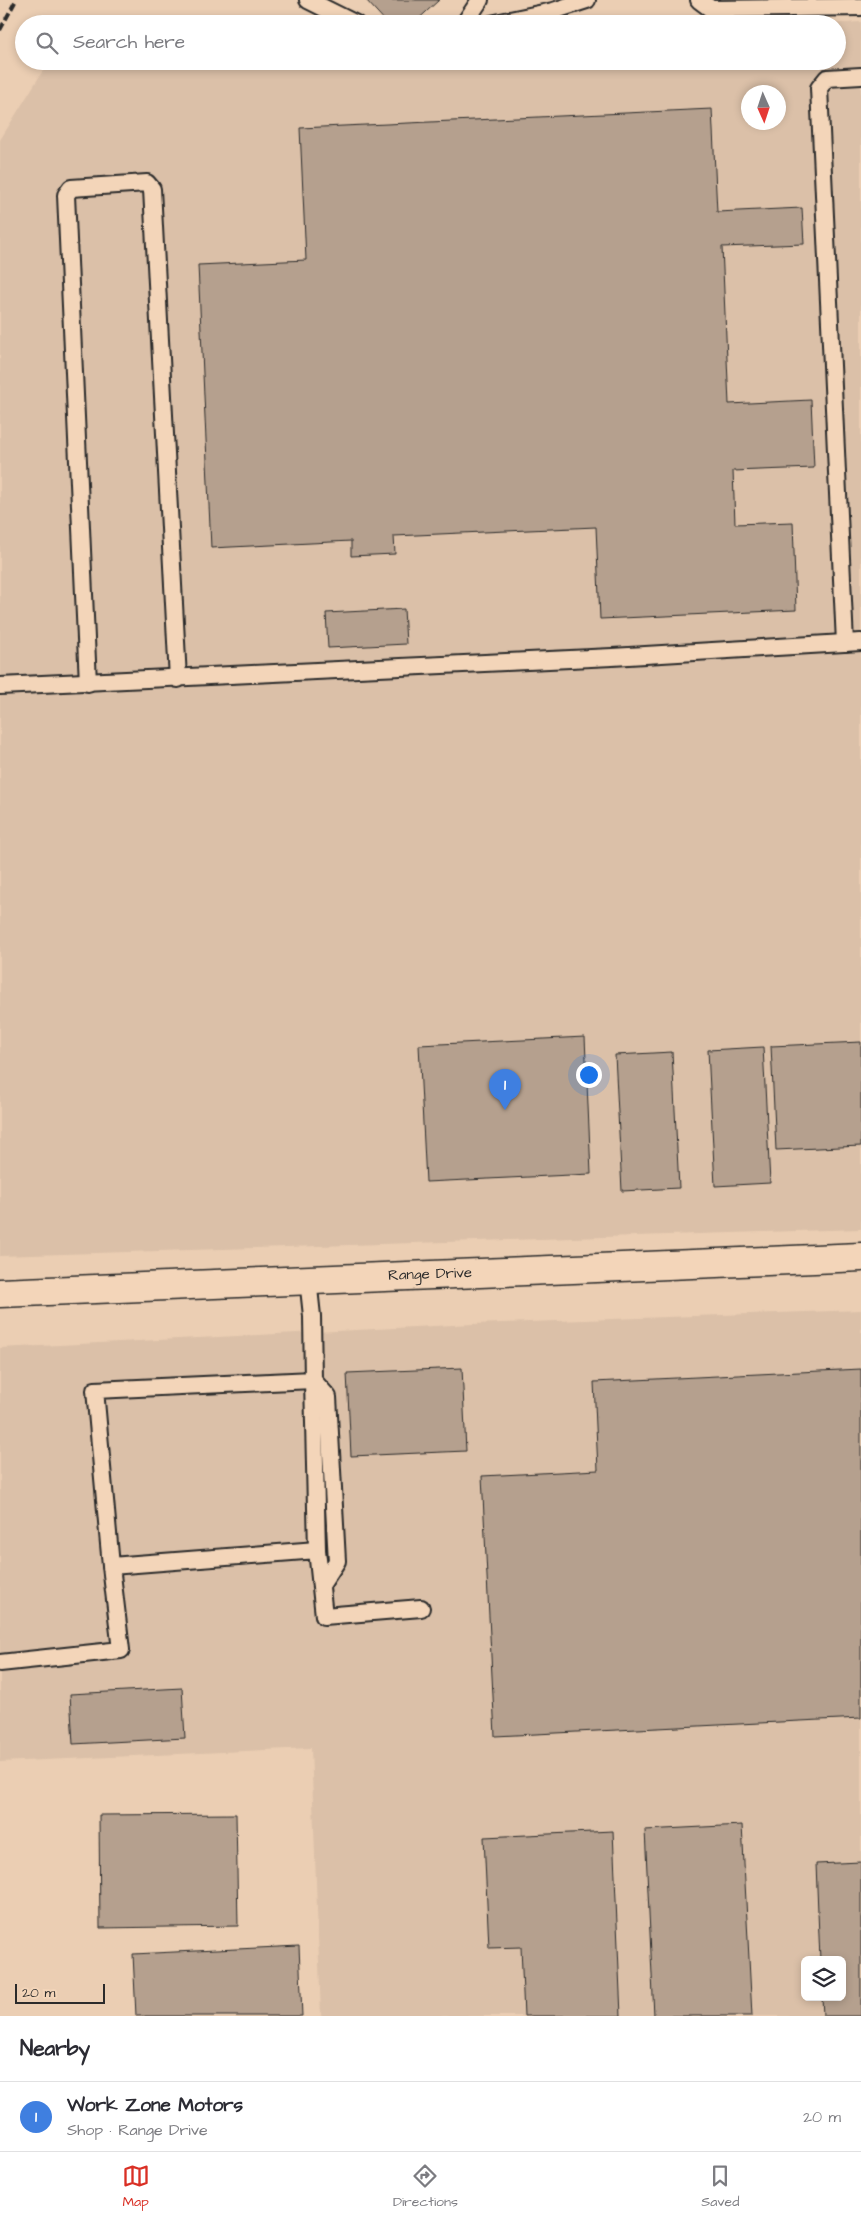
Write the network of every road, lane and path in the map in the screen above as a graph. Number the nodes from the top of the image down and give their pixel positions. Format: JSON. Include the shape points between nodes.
{"nodes":[{"id":1,"x":308,"y":0,"type":"edge"},
{"id":2,"x":480,"y":0,"type":"edge"},
{"id":3,"x":587,"y":0,"type":"edge"},
{"id":4,"x":699,"y":0,"type":"edge"},
{"id":5,"x":861,"y":8,"type":"edge"},
{"id":6,"x":338,"y":15,"type":"edge"},
{"id":7,"x":470,"y":15,"type":"edge"},
{"id":8,"x":538,"y":15,"type":"edge"},
{"id":9,"x":861,"y":76,"type":"edge"},
{"id":10,"x":853,"y":642,"type":"edge"},
{"id":11,"x":178,"y":678,"type":"junction"},
{"id":12,"x":88,"y":683,"type":"junction"},
{"id":13,"x":0,"y":686,"type":"edge"},
{"id":14,"x":861,"y":1258,"type":"edge"},
{"id":15,"x":308,"y":1279,"type":"junction"},
{"id":16,"x":0,"y":1293,"type":"edge"},
{"id":17,"x":313,"y":1380,"type":"junction"},
{"id":18,"x":317,"y":1550,"type":"junction"},
{"id":19,"x":111,"y":1566,"type":"junction"},
{"id":20,"x":322,"y":1584,"type":"junction"},
{"id":21,"x":421,"y":1608,"type":"dead end"},
{"id":22,"x":0,"y":1663,"type":"edge"}],
"edges":[{"from":1,"to":6,"type":"lane"},
{"from":2,"to":7,"type":"lane"},
{"from":3,"to":8,"type":"lane"},
{"from":4,"to":5,"type":"lane","via":[[711,9]]},
{"from":9,"to":10,"type":"lane","via":[[827,78],[819,88]]},
{"from":10,"to":11,"type":"lane"},
{"from":11,"to":12,"type":"lane"},
{"from":11,"to":12,"type":"lane","via":[[152,189],[147,183],[71,188],[66,195]]},
{"from":12,"to":13,"type":"lane"},
{"from":14,"to":15,"type":"street","name":"Range Drive"},
{"from":15,"to":16,"type":"street","name":"Range Drive"},
{"from":15,"to":17,"type":"lane"},
{"from":17,"to":18,"type":"lane"},
{"from":17,"to":19,"type":"lane","via":[[95,1390]]},
{"from":17,"to":20,"type":"lane","via":[[328,1397],[337,1560]]},
{"from":18,"to":19,"type":"lane"},
{"from":18,"to":20,"type":"lane"},
{"from":19,"to":22,"type":"lane","via":[[121,1650]]},
{"from":20,"to":21,"type":"lane","via":[[324,1616]]}]}
